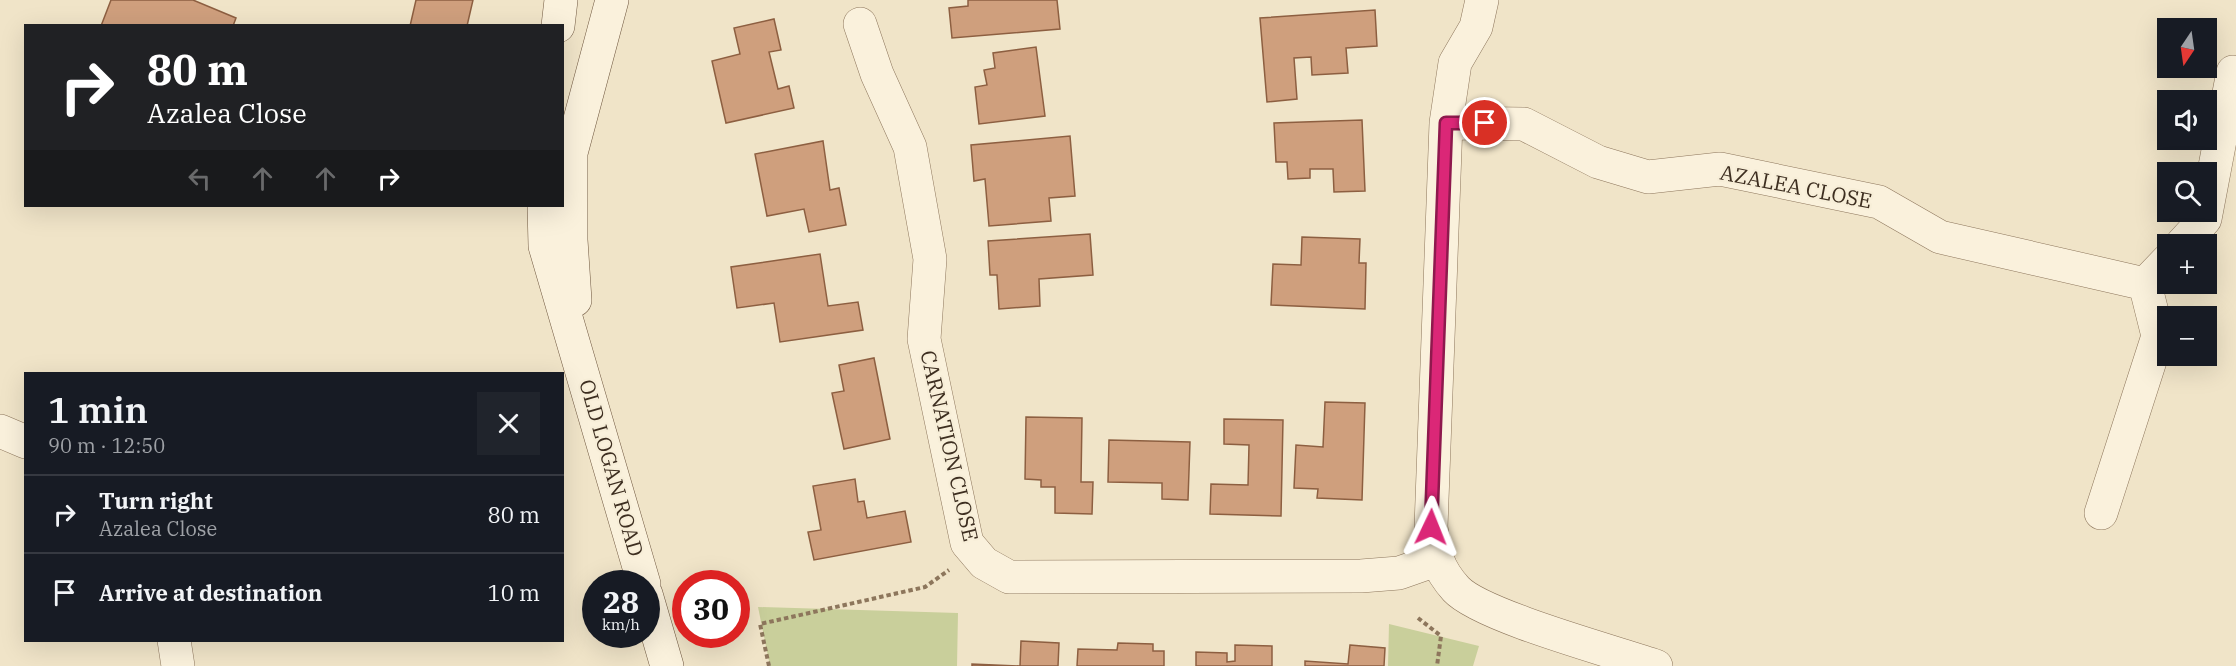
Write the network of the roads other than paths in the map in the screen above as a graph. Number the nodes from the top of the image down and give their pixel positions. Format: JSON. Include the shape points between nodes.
{"nodes":[{"id":1,"x":561,"y":0,"type":"edge"},
{"id":2,"x":612,"y":0,"type":"edge"},
{"id":3,"x":1482,"y":0,"type":"edge"},
{"id":4,"x":558,"y":24,"type":"edge"},
{"id":5,"x":860,"y":24,"type":"dead end"},
{"id":6,"x":2232,"y":72,"type":"dead end"},
{"id":7,"x":1446,"y":123,"type":"junction"},
{"id":8,"x":544,"y":207,"type":"edge"},
{"id":9,"x":2191,"y":234,"type":"edge"},
{"id":10,"x":2157,"y":271,"type":"edge"},
{"id":11,"x":2145,"y":284,"type":"junction"},
{"id":12,"x":578,"y":352,"type":"junction"},
{"id":13,"x":0,"y":431,"type":"edge"},
{"id":14,"x":24,"y":441,"type":"edge"},
{"id":15,"x":2100,"y":513,"type":"dead end"},
{"id":16,"x":1436,"y":560,"type":"junction"},
{"id":17,"x":640,"y":570,"type":"edge"},
{"id":18,"x":174,"y":642,"type":"edge"},
{"id":19,"x":660,"y":642,"type":"edge"},
{"id":20,"x":178,"y":666,"type":"edge"},
{"id":21,"x":667,"y":666,"type":"edge"},
{"id":22,"x":1656,"y":666,"type":"edge"}],
"edges":[{"from":1,"to":4,"type":"street"},
{"from":2,"to":12,"type":"street","name":"OLD LOGAN ROAD","via":[[571,153],[571,240]]},
{"from":3,"to":7,"type":"street","via":[[1476,27],[1455,63]]},
{"from":5,"to":16,"type":"street","name":"CARNATION CLOSE","via":[[877,74],[910,147],[930,258],[924,339],[967,543],[984,563],[1009,577],[1361,576],[1400,573]]},
{"from":6,"to":9,"type":"street","via":[[2205,219]]},
{"from":7,"to":11,"type":"street","name":"AZALEA CLOSE","via":[[1524,124],[1598,162],[1648,177],[1720,169],[1879,202],[1940,237]]},
{"from":7,"to":16,"type":"street","via":[[1431,527]]},
{"from":8,"to":12,"type":"street","name":"OLD LOGAN ROAD","via":[[545,246]]},
{"from":10,"to":11,"type":"street"},
{"from":11,"to":15,"type":"street","via":[[2158,336]]},
{"from":12,"to":17,"type":"street","name":"OLD LOGAN ROAD"},
{"from":13,"to":14,"type":"street"},
{"from":16,"to":22,"type":"street","via":[[1458,590],[1490,610]]},
{"from":18,"to":20,"type":"street"},
{"from":19,"to":21,"type":"street"}]}
